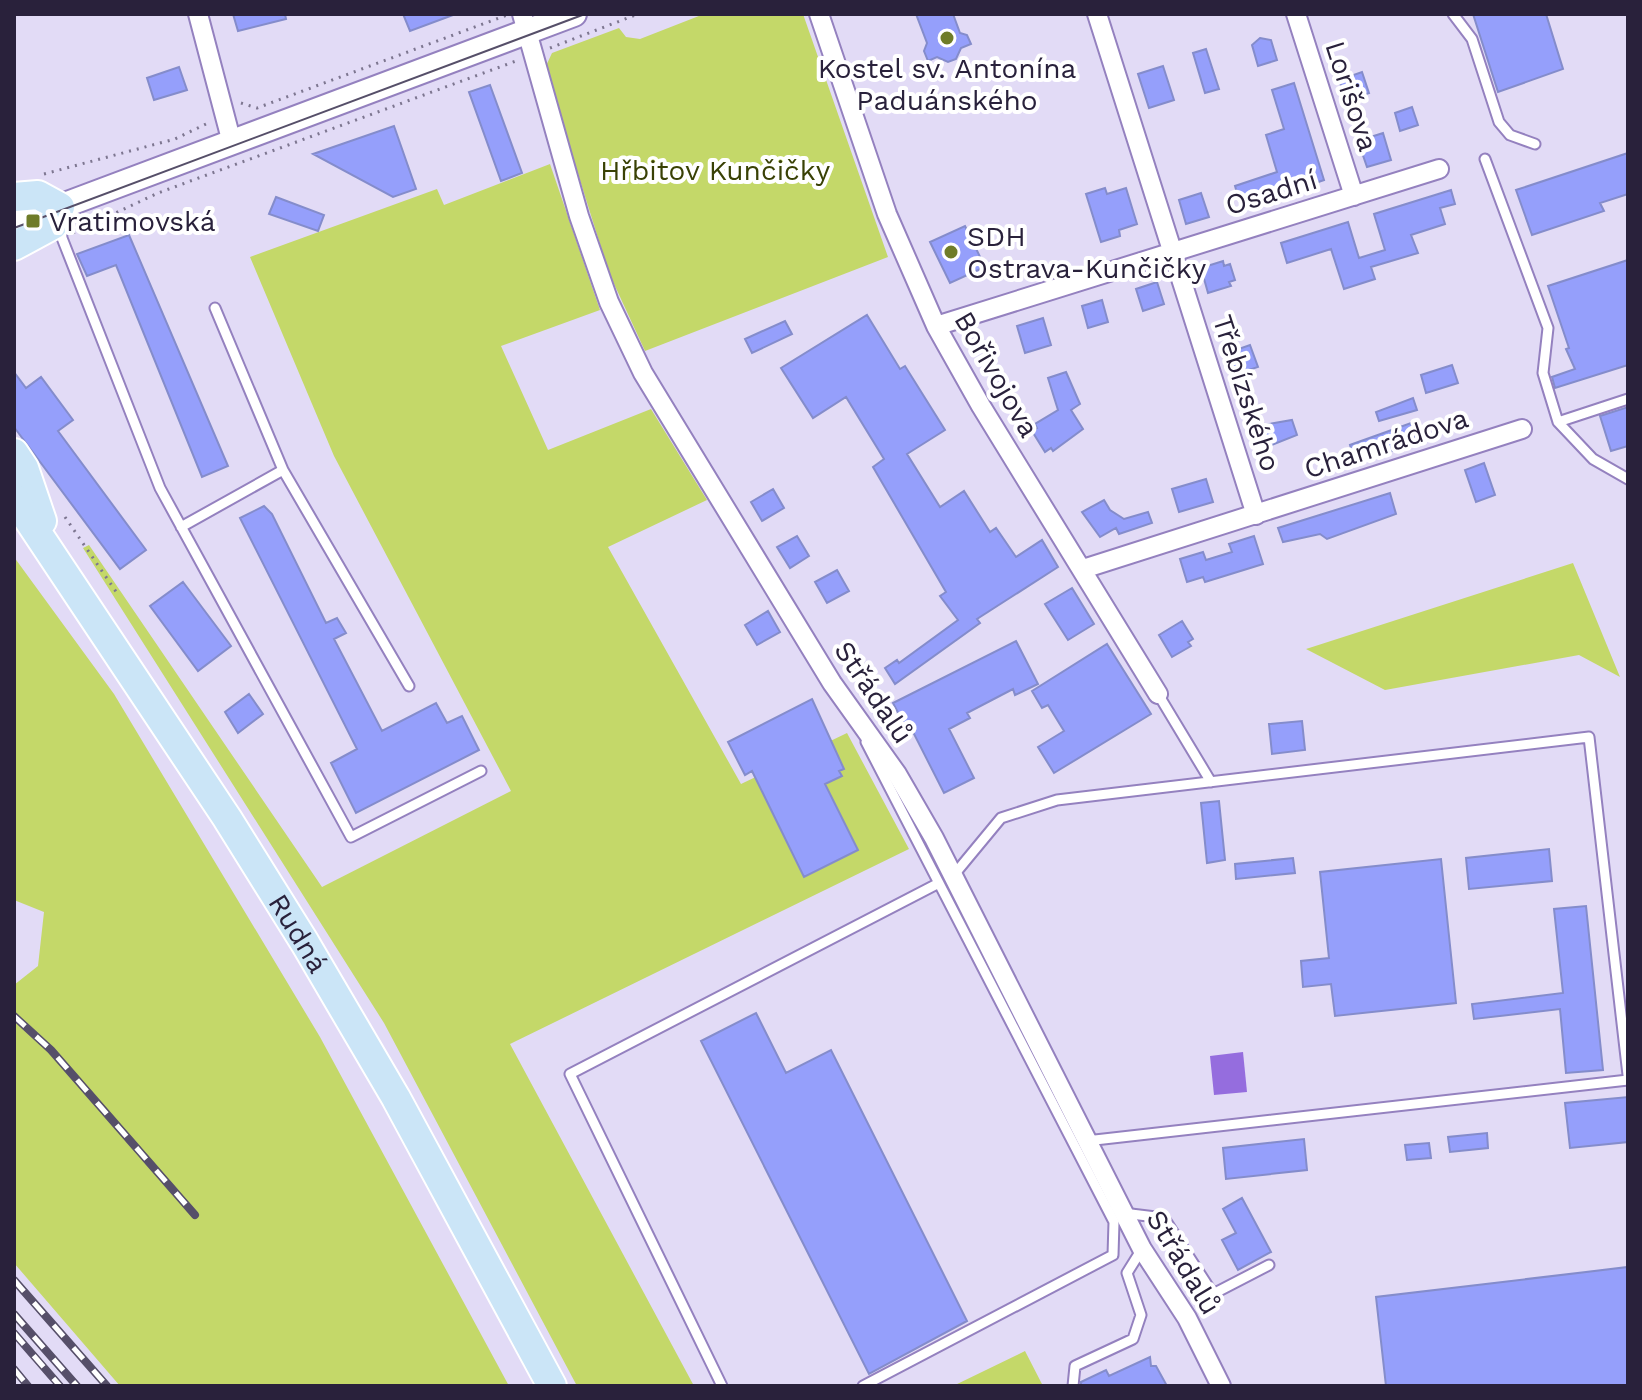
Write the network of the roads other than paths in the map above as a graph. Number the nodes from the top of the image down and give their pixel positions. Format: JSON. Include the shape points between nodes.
{"nodes":[{"id":1,"x":198,"y":14,"type":"edge"},
{"id":2,"x":574,"y":14,"type":"edge"},
{"id":3,"x":819,"y":14,"type":"edge"},
{"id":4,"x":1097,"y":14,"type":"edge"},
{"id":5,"x":1296,"y":14,"type":"edge"},
{"id":6,"x":1453,"y":14,"type":"edge"},
{"id":7,"x":527,"y":34,"type":"edge"},
{"id":8,"x":232,"y":143,"type":"junction"},
{"id":9,"x":1535,"y":144,"type":"dead end"},
{"id":10,"x":1485,"y":159,"type":"dead end"},
{"id":11,"x":1439,"y":169,"type":"dead end"},
{"id":12,"x":1354,"y":196,"type":"junction"},
{"id":13,"x":14,"y":197,"type":"edge"},
{"id":14,"x":60,"y":207,"type":"junction"},
{"id":15,"x":14,"y":224,"type":"edge"},
{"id":16,"x":14,"y":246,"type":"edge"},
{"id":17,"x":1172,"y":252,"type":"junction"},
{"id":18,"x":215,"y":308,"type":"dead end"},
{"id":19,"x":936,"y":326,"type":"junction"},
{"id":20,"x":1628,"y":399,"type":"edge"},
{"id":21,"x":1558,"y":422,"type":"junction"},
{"id":22,"x":1522,"y":429,"type":"dead end"},
{"id":23,"x":14,"y":453,"type":"edge"},
{"id":24,"x":283,"y":470,"type":"junction"},
{"id":25,"x":1628,"y":479,"type":"edge"},
{"id":26,"x":14,"y":498,"type":"edge"},
{"id":27,"x":1256,"y":515,"type":"junction"},
{"id":28,"x":181,"y":527,"type":"junction"},
{"id":29,"x":51,"y":548,"type":"junction"},
{"id":30,"x":1083,"y":569,"type":"junction"},
{"id":31,"x":409,"y":686,"type":"dead end"},
{"id":32,"x":1158,"y":694,"type":"joint"},
{"id":33,"x":481,"y":771,"type":"dead end"},
{"id":34,"x":1211,"y":782,"type":"junction"},
{"id":35,"x":946,"y":880,"type":"junction"},
{"id":36,"x":1628,"y":1078,"type":"edge"},
{"id":37,"x":1086,"y":1141,"type":"junction"},
{"id":38,"x":1123,"y":1213,"type":"junction"},
{"id":39,"x":1142,"y":1249,"type":"junction"},
{"id":40,"x":1269,"y":1265,"type":"dead end"},
{"id":41,"x":552,"y":1386,"type":"edge"},
{"id":42,"x":722,"y":1386,"type":"edge"},
{"id":43,"x":863,"y":1386,"type":"edge"},
{"id":44,"x":1073,"y":1386,"type":"edge"},
{"id":45,"x":1221,"y":1386,"type":"edge"}],
"edges":[{"from":1,"to":8,"type":"street"},
{"from":2,"to":7,"type":"street"},
{"from":3,"to":19,"type":"street","name":"Bořivojova","via":[[887,214]]},
{"from":4,"to":17,"type":"street","name":"Třebízského"},
{"from":5,"to":12,"type":"street","name":"Lorišova"},
{"from":6,"to":9,"type":"lane","via":[[1472,39],[1499,122],[1510,135]]},
{"from":7,"to":8,"type":"street"},
{"from":7,"to":35,"type":"street","name":"Střádalů","via":[[579,216],[609,302],[643,373],[849,707],[897,774]]},
{"from":8,"to":14,"type":"street"},
{"from":10,"to":21,"type":"lane","via":[[1548,328],[1543,373]]},
{"from":11,"to":12,"type":"street","name":"Osadní"},
{"from":12,"to":17,"type":"street","name":"Osadní"},
{"from":13,"to":14,"type":"main road","via":[[38,195]]},
{"from":14,"to":15,"type":"street"},
{"from":14,"to":16,"type":"main road","via":[[53,225]]},
{"from":14,"to":28,"type":"lane","via":[[62,238],[160,488]]},
{"from":17,"to":19,"type":"street","name":"Osadní"},
{"from":17,"to":27,"type":"street","name":"Třebízského"},
{"from":18,"to":24,"type":"lane"},
{"from":19,"to":30,"type":"street","name":"Bořivojova"},
{"from":20,"to":21,"type":"lane"},
{"from":21,"to":25,"type":"lane","via":[[1593,459]]},
{"from":22,"to":27,"type":"street","name":"Chamrádova"},
{"from":23,"to":29,"type":"main road"},
{"from":24,"to":28,"type":"lane"},
{"from":24,"to":31,"type":"lane"},
{"from":26,"to":29,"type":"main road","name":"Rudná"},
{"from":27,"to":30,"type":"street","name":"Chamrádova"},
{"from":28,"to":33,"type":"lane","via":[[351,837]]},
{"from":29,"to":41,"type":"main road","name":"Rudná","via":[[336,995]]},
{"from":30,"to":32,"type":"street","name":"Bořivojova"},
{"from":32,"to":34,"type":"lane"},
{"from":34,"to":35,"type":"lane","via":[[1057,800],[1001,818]]},
{"from":34,"to":36,"type":"lane","via":[[1589,737]]},
{"from":35,"to":37,"type":"street","name":"Střádalů"},
{"from":35,"to":42,"type":"lane","via":[[570,1074]]},
{"from":35,"to":43,"type":"lane","via":[[1114,1222],[1113,1255]]},
{"from":36,"to":37,"type":"lane"},
{"from":37,"to":38,"type":"street","name":"Střádalů"},
{"from":38,"to":39,"type":"street","name":"Střádalů"},
{"from":38,"to":40,"type":"lane","via":[[1164,1218],[1213,1294]]},
{"from":39,"to":44,"type":"lane","via":[[1127,1273],[1141,1315],[1133,1339],[1075,1366]]},
{"from":39,"to":45,"type":"street","name":"Střádalů","via":[[1187,1318]]}]}
